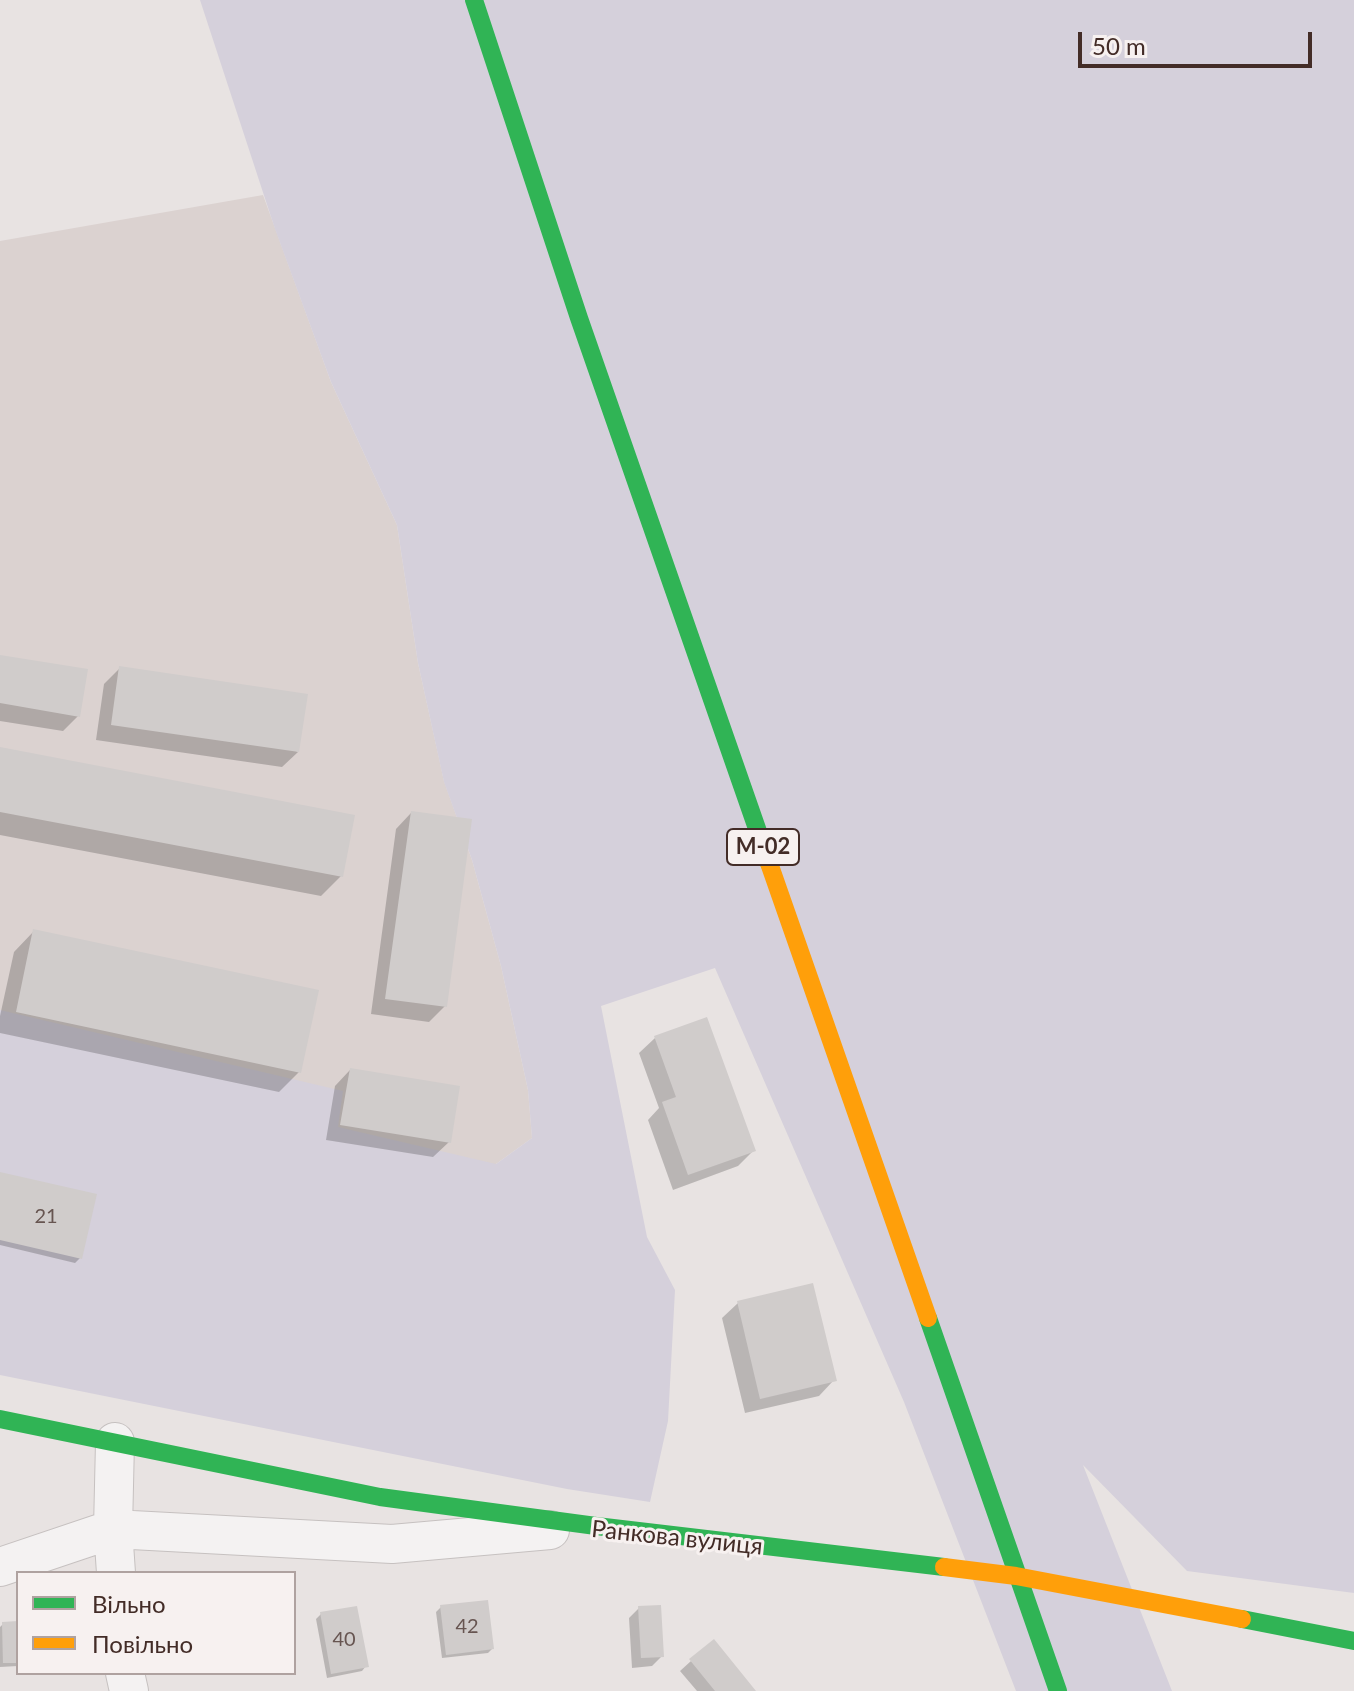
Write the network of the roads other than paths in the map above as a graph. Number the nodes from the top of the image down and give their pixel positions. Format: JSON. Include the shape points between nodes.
{"nodes":[{"id":1,"x":474,"y":0,"type":"edge"},
{"id":2,"x":0,"y":1419,"type":"edge"},
{"id":3,"x":115,"y":1442,"type":"junction"},
{"id":4,"x":596,"y":1526,"type":"junction"},
{"id":5,"x":113,"y":1529,"type":"junction"},
{"id":6,"x":0,"y":1567,"type":"edge"},
{"id":7,"x":116,"y":1571,"type":"edge"},
{"id":8,"x":1016,"y":1576,"type":"junction"},
{"id":9,"x":1354,"y":1641,"type":"edge"},
{"id":10,"x":1058,"y":1691,"type":"edge"}],
"edges":[{"from":1,"to":8,"type":"main road","number":"М-02","via":[[579,318]]},
{"from":2,"to":3,"type":"main road"},
{"from":3,"to":4,"type":"main road","via":[[380,1497]]},
{"from":3,"to":5,"type":"street"},
{"from":4,"to":5,"type":"street","name":"Ранкова вулиця","via":[[392,1544]]},
{"from":4,"to":8,"type":"main road","name":"Ранкова вулиця"},
{"from":5,"to":6,"type":"street","name":"Ранкова вулиця"},
{"from":5,"to":7,"type":"street"},
{"from":8,"to":9,"type":"main road","name":"Ранкова вулиця"},
{"from":8,"to":10,"type":"main road","number":"М-02"}]}
